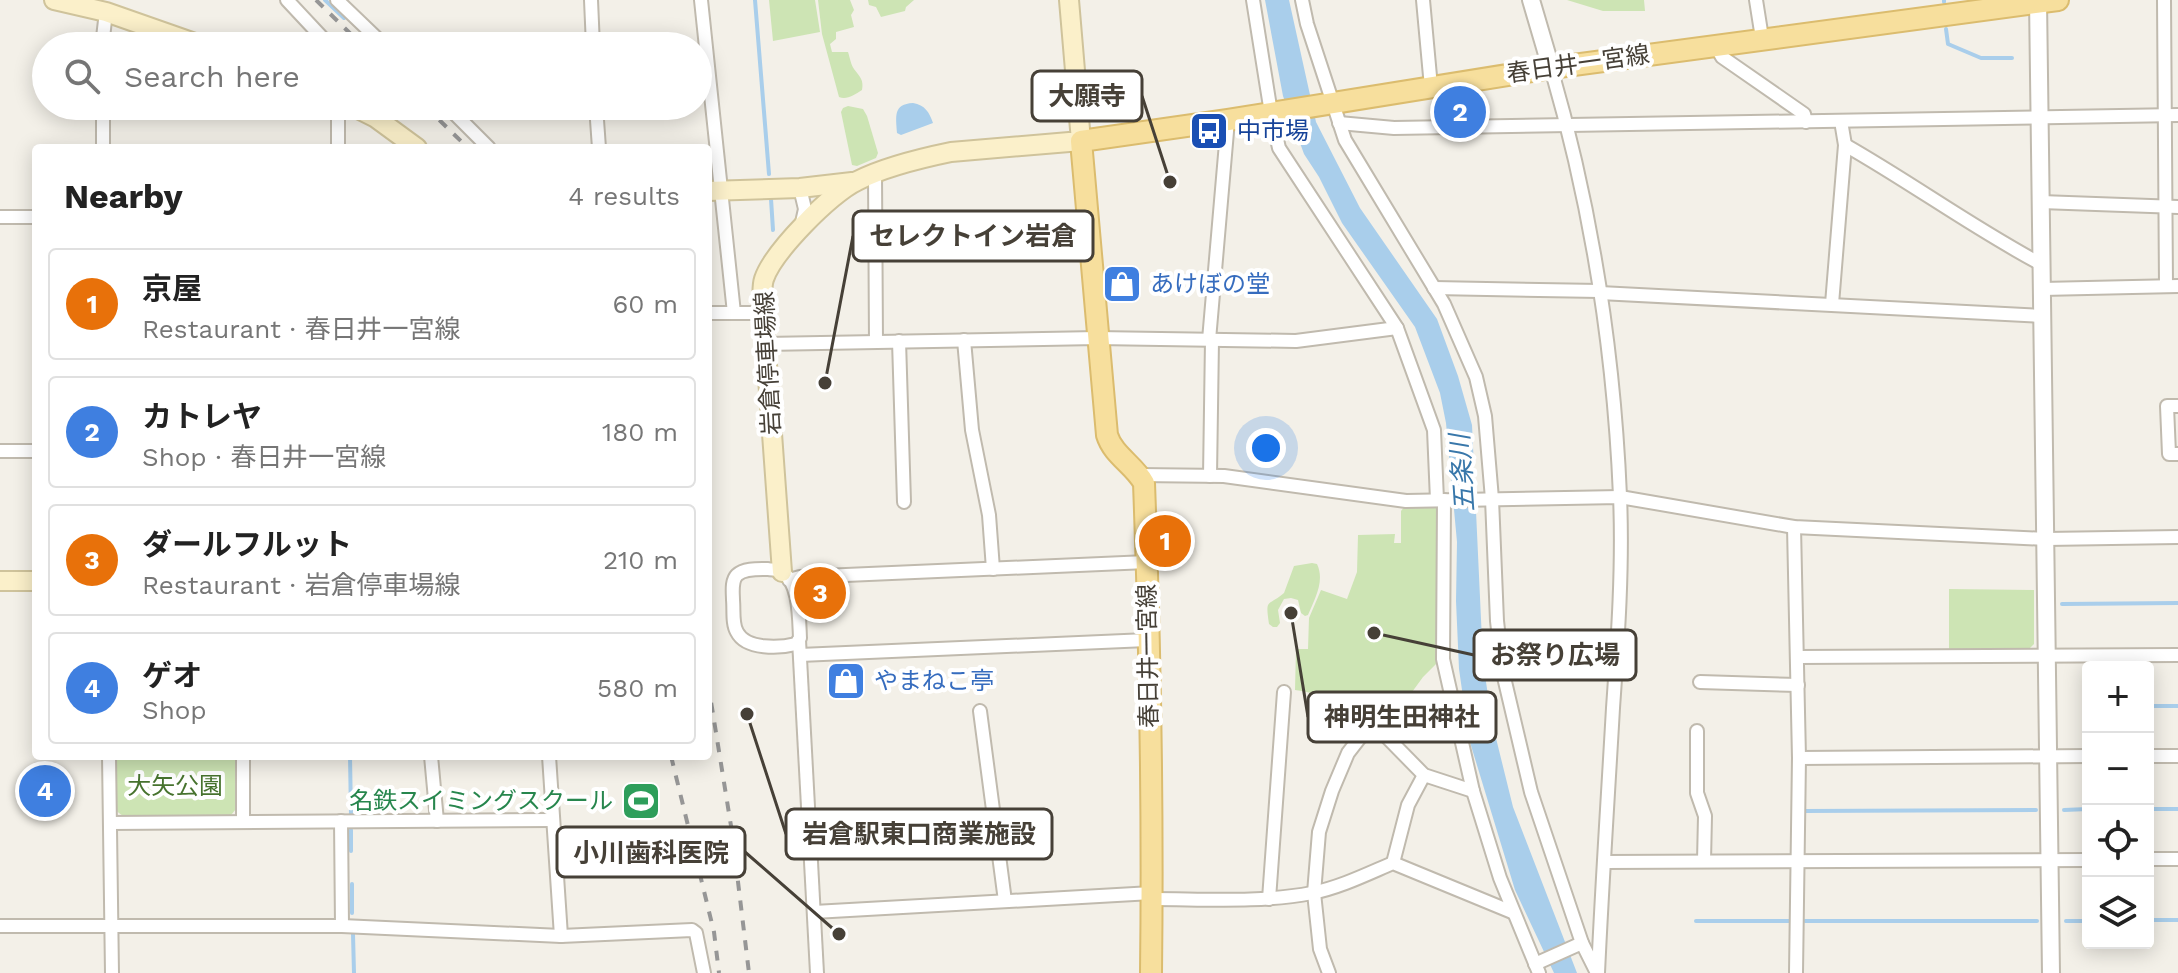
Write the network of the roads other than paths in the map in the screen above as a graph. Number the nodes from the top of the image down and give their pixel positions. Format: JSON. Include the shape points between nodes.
{"nodes":[{"id":1,"x":287,"y":0,"type":"edge"},
{"id":2,"x":337,"y":0,"type":"edge"},
{"id":3,"x":591,"y":0,"type":"edge"},
{"id":4,"x":701,"y":0,"type":"edge"},
{"id":5,"x":1069,"y":0,"type":"edge"},
{"id":6,"x":1253,"y":0,"type":"edge"},
{"id":7,"x":1302,"y":0,"type":"edge"},
{"id":8,"x":1423,"y":0,"type":"edge"},
{"id":9,"x":1531,"y":0,"type":"edge"},
{"id":10,"x":1756,"y":0,"type":"edge"},
{"id":11,"x":2164,"y":0,"type":"edge"},
{"id":12,"x":63,"y":1,"type":"edge"},
{"id":13,"x":2045,"y":1,"type":"edge"},
{"id":14,"x":106,"y":12,"type":"junction"},
{"id":15,"x":104,"y":32,"type":"edge"},
{"id":16,"x":163,"y":32,"type":"edge"},
{"id":17,"x":317,"y":32,"type":"edge"},
{"id":18,"x":370,"y":32,"type":"edge"},
{"id":19,"x":592,"y":32,"type":"edge"},
{"id":20,"x":703,"y":32,"type":"edge"},
{"id":21,"x":1762,"y":38,"type":"junction"},
{"id":22,"x":1715,"y":45,"type":"junction"},
{"id":23,"x":1551,"y":68,"type":"junction"},
{"id":24,"x":1431,"y":87,"type":"junction"},
{"id":25,"x":1331,"y":102,"type":"junction"},
{"id":26,"x":1271,"y":113,"type":"junction"},
{"id":27,"x":2164,"y":115,"type":"junction"},
{"id":28,"x":2178,"y":115,"type":"edge"},
{"id":29,"x":2041,"y":118,"type":"junction"},
{"id":30,"x":103,"y":120,"type":"edge"},
{"id":31,"x":338,"y":120,"type":"edge"},
{"id":32,"x":379,"y":120,"type":"edge"},
{"id":33,"x":461,"y":120,"type":"edge"},
{"id":34,"x":597,"y":120,"type":"edge"},
{"id":35,"x":710,"y":120,"type":"edge"},
{"id":36,"x":1228,"y":120,"type":"junction"},
{"id":37,"x":1841,"y":121,"type":"junction"},
{"id":38,"x":1806,"y":122,"type":"junction"},
{"id":39,"x":1339,"y":123,"type":"junction"},
{"id":40,"x":1567,"y":125,"type":"junction"},
{"id":41,"x":1081,"y":141,"type":"junction"},
{"id":42,"x":103,"y":144,"type":"edge"},
{"id":43,"x":338,"y":144,"type":"edge"},
{"id":44,"x":412,"y":144,"type":"edge"},
{"id":45,"x":485,"y":144,"type":"edge"},
{"id":46,"x":599,"y":144,"type":"edge"},
{"id":47,"x":712,"y":144,"type":"edge"},
{"id":48,"x":1845,"y":145,"type":"junction"},
{"id":49,"x":712,"y":151,"type":"edge"},
{"id":50,"x":875,"y":174,"type":"junction"},
{"id":51,"x":855,"y":181,"type":"junction"},
{"id":52,"x":800,"y":188,"type":"junction"},
{"id":53,"x":715,"y":192,"type":"edge"},
{"id":54,"x":2041,"y":202,"type":"junction"},
{"id":55,"x":2171,"y":206,"type":"edge"},
{"id":56,"x":0,"y":217,"type":"edge"},
{"id":57,"x":32,"y":217,"type":"edge"},
{"id":58,"x":800,"y":230,"type":"junction"},
{"id":59,"x":2041,"y":264,"type":"junction"},
{"id":60,"x":2172,"y":286,"type":"edge"},
{"id":61,"x":1434,"y":288,"type":"junction"},
{"id":62,"x":2042,"y":289,"type":"junction"},
{"id":63,"x":1600,"y":292,"type":"junction"},
{"id":64,"x":1832,"y":304,"type":"junction"},
{"id":65,"x":712,"y":313,"type":"edge"},
{"id":66,"x":734,"y":313,"type":"junction"},
{"id":67,"x":764,"y":313,"type":"junction"},
{"id":68,"x":2042,"y":316,"type":"junction"},
{"id":69,"x":1397,"y":328,"type":"junction"},
{"id":70,"x":1097,"y":338,"type":"junction"},
{"id":71,"x":964,"y":340,"type":"junction"},
{"id":72,"x":1210,"y":340,"type":"junction"},
{"id":73,"x":899,"y":341,"type":"junction"},
{"id":74,"x":876,"y":342,"type":"junction"},
{"id":75,"x":765,"y":344,"type":"junction"},
{"id":76,"x":2178,"y":406,"type":"edge"},
{"id":77,"x":0,"y":451,"type":"edge"},
{"id":78,"x":32,"y":451,"type":"edge"},
{"id":79,"x":2178,"y":454,"type":"edge"},
{"id":80,"x":1139,"y":475,"type":"junction"},
{"id":81,"x":1210,"y":476,"type":"junction"},
{"id":82,"x":1620,"y":497,"type":"junction"},
{"id":83,"x":1492,"y":499,"type":"junction"},
{"id":84,"x":1440,"y":500,"type":"junction"},
{"id":85,"x":904,"y":502,"type":"dead end"},
{"id":86,"x":1794,"y":527,"type":"junction"},
{"id":87,"x":2178,"y":537,"type":"edge"},
{"id":88,"x":2046,"y":539,"type":"junction"},
{"id":89,"x":1147,"y":562,"type":"junction"},
{"id":90,"x":993,"y":569,"type":"junction"},
{"id":91,"x":785,"y":576,"type":"junction"},
{"id":92,"x":0,"y":581,"type":"edge"},
{"id":93,"x":32,"y":581,"type":"edge"},
{"id":94,"x":799,"y":640,"type":"junction"},
{"id":95,"x":1147,"y":640,"type":"junction"},
{"id":96,"x":800,"y":655,"type":"junction"},
{"id":97,"x":2178,"y":655,"type":"edge"},
{"id":98,"x":2048,"y":656,"type":"junction"},
{"id":99,"x":1798,"y":657,"type":"junction"},
{"id":100,"x":1700,"y":682,"type":"dead end"},
{"id":101,"x":1798,"y":685,"type":"junction"},
{"id":102,"x":1284,"y":692,"type":"dead end"},
{"id":103,"x":980,"y":711,"type":"dead end"},
{"id":104,"x":1697,"y":731,"type":"dead end"},
{"id":105,"x":2049,"y":756,"type":"junction"},
{"id":106,"x":2082,"y":756,"type":"edge"},
{"id":107,"x":2154,"y":756,"type":"edge"},
{"id":108,"x":2178,"y":756,"type":"edge"},
{"id":109,"x":1799,"y":758,"type":"junction"},
{"id":110,"x":109,"y":760,"type":"edge"},
{"id":111,"x":243,"y":760,"type":"edge"},
{"id":112,"x":431,"y":760,"type":"edge"},
{"id":113,"x":549,"y":760,"type":"edge"},
{"id":114,"x":1424,"y":775,"type":"junction"},
{"id":115,"x":1473,"y":791,"type":"junction"},
{"id":116,"x":553,"y":820,"type":"junction"},
{"id":117,"x":341,"y":821,"type":"junction"},
{"id":118,"x":437,"y":821,"type":"junction"},
{"id":119,"x":243,"y":822,"type":"junction"},
{"id":120,"x":110,"y":823,"type":"junction"},
{"id":121,"x":2154,"y":859,"type":"edge"},
{"id":122,"x":2178,"y":859,"type":"edge"},
{"id":123,"x":2050,"y":860,"type":"junction"},
{"id":124,"x":2082,"y":860,"type":"edge"},
{"id":125,"x":1704,"y":861,"type":"junction"},
{"id":126,"x":1797,"y":861,"type":"junction"},
{"id":127,"x":1604,"y":862,"type":"junction"},
{"id":128,"x":1393,"y":863,"type":"junction"},
{"id":129,"x":1314,"y":893,"type":"junction"},
{"id":130,"x":1152,"y":896,"type":"junction"},
{"id":131,"x":1269,"y":899,"type":"junction"},
{"id":132,"x":1005,"y":901,"type":"junction"},
{"id":133,"x":814,"y":912,"type":"junction"},
{"id":134,"x":1512,"y":912,"type":"junction"},
{"id":135,"x":0,"y":926,"type":"edge"},
{"id":136,"x":112,"y":926,"type":"junction"},
{"id":137,"x":342,"y":926,"type":"junction"},
{"id":138,"x":561,"y":936,"type":"junction"},
{"id":139,"x":1582,"y":943,"type":"junction"},
{"id":140,"x":1537,"y":969,"type":"edge"},
{"id":141,"x":112,"y":973,"type":"edge"},
{"id":142,"x":704,"y":973,"type":"edge"},
{"id":143,"x":817,"y":973,"type":"edge"},
{"id":144,"x":1151,"y":973,"type":"edge"},
{"id":145,"x":1329,"y":973,"type":"edge"},
{"id":146,"x":1597,"y":973,"type":"edge"},
{"id":147,"x":1796,"y":973,"type":"edge"},
{"id":148,"x":2051,"y":973,"type":"edge"}],
"edges":[{"from":1,"to":17,"type":"street"},
{"from":2,"to":18,"type":"street"},
{"from":3,"to":19,"type":"street"},
{"from":4,"to":20,"type":"street"},
{"from":5,"to":41,"type":"main road"},
{"from":6,"to":26,"type":"street"},
{"from":7,"to":25,"type":"street"},
{"from":8,"to":24,"type":"street"},
{"from":9,"to":23,"type":"street"},
{"from":10,"to":21,"type":"street"},
{"from":11,"to":27,"type":"street"},
{"from":12,"to":14,"type":"main road"},
{"from":13,"to":21,"type":"main road","name":"春日井一宮線"},
{"from":13,"to":29,"type":"street"},
{"from":14,"to":15,"type":"street"},
{"from":14,"to":16,"type":"main road"},
{"from":21,"to":22,"type":"main road","name":"春日井一宮線"},
{"from":22,"to":23,"type":"main road","name":"春日井一宮線"},
{"from":22,"to":38,"type":"street","via":[[1722,57],[1804,114]]},
{"from":23,"to":24,"type":"main road","name":"春日井一宮線"},
{"from":23,"to":40,"type":"street"},
{"from":24,"to":25,"type":"main road","name":"春日井一宮線"},
{"from":25,"to":26,"type":"main road","name":"春日井一宮線"},
{"from":25,"to":39,"type":"street"},
{"from":26,"to":36,"type":"main road","name":"春日井一宮線"},
{"from":26,"to":69,"type":"street","via":[[1279,148]]},
{"from":27,"to":28,"type":"street"},
{"from":27,"to":29,"type":"street"},
{"from":27,"to":55,"type":"street"},
{"from":29,"to":37,"type":"street"},
{"from":29,"to":54,"type":"street"},
{"from":30,"to":42,"type":"street"},
{"from":31,"to":43,"type":"street"},
{"from":32,"to":44,"type":"main road"},
{"from":33,"to":45,"type":"street"},
{"from":34,"to":46,"type":"street"},
{"from":35,"to":47,"type":"street"},
{"from":36,"to":41,"type":"main road","name":"春日井一宮線"},
{"from":36,"to":72,"type":"street"},
{"from":37,"to":38,"type":"street"},
{"from":37,"to":48,"type":"street"},
{"from":38,"to":40,"type":"street"},
{"from":39,"to":40,"type":"street","via":[[1394,128]]},
{"from":39,"to":61,"type":"street"},
{"from":40,"to":63,"type":"street"},
{"from":41,"to":50,"type":"main road","name":"岩倉停車場線","via":[[951,152]]},
{"from":41,"to":70,"type":"main road"},
{"from":48,"to":59,"type":"street"},
{"from":48,"to":64,"type":"street"},
{"from":49,"to":53,"type":"street"},
{"from":50,"to":51,"type":"main road","name":"岩倉停車場線"},
{"from":50,"to":74,"type":"street"},
{"from":51,"to":52,"type":"main road"},
{"from":51,"to":58,"type":"main road","name":"岩倉停車場線"},
{"from":52,"to":53,"type":"main road"},
{"from":52,"to":58,"type":"street","via":[[805,209]]},
{"from":53,"to":66,"type":"street"},
{"from":54,"to":55,"type":"street"},
{"from":54,"to":59,"type":"street"},
{"from":55,"to":60,"type":"street"},
{"from":56,"to":57,"type":"street"},
{"from":58,"to":67,"type":"main road","name":"岩倉停車場線","via":[[763,281]]},
{"from":59,"to":62,"type":"street"},
{"from":60,"to":62,"type":"street"},
{"from":61,"to":63,"type":"street"},
{"from":61,"to":83,"type":"street","via":[[1476,377]]},
{"from":62,"to":68,"type":"street"},
{"from":63,"to":64,"type":"street"},
{"from":63,"to":82,"type":"street"},
{"from":64,"to":68,"type":"street"},
{"from":65,"to":66,"type":"street"},
{"from":66,"to":67,"type":"street"},
{"from":67,"to":75,"type":"main road","name":"岩倉停車場線"},
{"from":68,"to":88,"type":"street"},
{"from":69,"to":72,"type":"street","via":[[1296,341]]},
{"from":69,"to":84,"type":"street","via":[[1434,430]]},
{"from":70,"to":71,"type":"street"},
{"from":70,"to":72,"type":"street"},
{"from":70,"to":80,"type":"main road","via":[[1109,443]]},
{"from":71,"to":73,"type":"street"},
{"from":71,"to":90,"type":"street"},
{"from":72,"to":81,"type":"street"},
{"from":73,"to":74,"type":"street"},
{"from":73,"to":85,"type":"street"},
{"from":74,"to":75,"type":"street"},
{"from":75,"to":91,"type":"main road","name":"岩倉停車場線"},
{"from":76,"to":79,"type":"street","via":[[2167,406],[2169,454]]},
{"from":77,"to":78,"type":"street"},
{"from":80,"to":81,"type":"street"},
{"from":80,"to":89,"type":"main road","name":"春日井一宮線","via":[[1144,483]]},
{"from":81,"to":84,"type":"street","via":[[1398,501]]},
{"from":82,"to":83,"type":"street"},
{"from":82,"to":86,"type":"street"},
{"from":82,"to":127,"type":"street"},
{"from":83,"to":84,"type":"street"},
{"from":83,"to":139,"type":"street","via":[[1503,673],[1531,792]]},
{"from":84,"to":115,"type":"street","via":[[1443,659]]},
{"from":86,"to":88,"type":"street"},
{"from":86,"to":99,"type":"street"},
{"from":87,"to":88,"type":"street"},
{"from":88,"to":98,"type":"street"},
{"from":89,"to":90,"type":"street"},
{"from":89,"to":95,"type":"main road","name":"春日井一宮線"},
{"from":90,"to":91,"type":"street"},
{"from":91,"to":94,"type":"street","via":[[796,592]]},
{"from":91,"to":94,"type":"street","via":[[768,569],[737,575],[735,626],[752,644],[791,645]]},
{"from":92,"to":93,"type":"main road"},
{"from":94,"to":96,"type":"street"},
{"from":95,"to":96,"type":"street"},
{"from":95,"to":130,"type":"main road","name":"春日井一宮線"},
{"from":96,"to":133,"type":"street"},
{"from":97,"to":98,"type":"street"},
{"from":98,"to":99,"type":"street"},
{"from":98,"to":105,"type":"street"},
{"from":99,"to":101,"type":"street"},
{"from":100,"to":101,"type":"street"},
{"from":101,"to":109,"type":"street"},
{"from":102,"to":131,"type":"street"},
{"from":103,"to":132,"type":"street"},
{"from":104,"to":125,"type":"street"},
{"from":105,"to":106,"type":"street"},
{"from":105,"to":109,"type":"street"},
{"from":105,"to":123,"type":"street"},
{"from":107,"to":108,"type":"street"},
{"from":109,"to":126,"type":"street"},
{"from":110,"to":120,"type":"street"},
{"from":111,"to":119,"type":"street"},
{"from":112,"to":118,"type":"street"},
{"from":113,"to":116,"type":"street"},
{"from":114,"to":115,"type":"street"},
{"from":114,"to":128,"type":"street","via":[[1408,805]]},
{"from":114,"to":129,"type":"street","via":[[1372,722],[1348,753],[1332,791],[1319,832]]},
{"from":115,"to":134,"type":"street"},
{"from":116,"to":118,"type":"street"},
{"from":116,"to":138,"type":"street"},
{"from":117,"to":118,"type":"street"},
{"from":117,"to":119,"type":"street"},
{"from":117,"to":137,"type":"street"},
{"from":119,"to":120,"type":"street"},
{"from":120,"to":136,"type":"street"},
{"from":121,"to":122,"type":"street"},
{"from":123,"to":124,"type":"street"},
{"from":123,"to":126,"type":"street"},
{"from":123,"to":148,"type":"street"},
{"from":125,"to":126,"type":"street"},
{"from":125,"to":127,"type":"street"},
{"from":126,"to":147,"type":"street"},
{"from":127,"to":146,"type":"street"},
{"from":128,"to":129,"type":"street"},
{"from":128,"to":134,"type":"street"},
{"from":129,"to":131,"type":"street"},
{"from":129,"to":145,"type":"street","via":[[1320,949]]},
{"from":130,"to":131,"type":"street"},
{"from":130,"to":132,"type":"street"},
{"from":130,"to":144,"type":"main road","name":"春日井一宮線"},
{"from":132,"to":133,"type":"street"},
{"from":133,"to":143,"type":"street"},
{"from":134,"to":140,"type":"street"},
{"from":135,"to":136,"type":"street"},
{"from":136,"to":137,"type":"street"},
{"from":136,"to":141,"type":"street"},
{"from":137,"to":138,"type":"street"},
{"from":138,"to":142,"type":"street","via":[[692,930]]},
{"from":139,"to":140,"type":"street"},
{"from":139,"to":146,"type":"street"}]}
